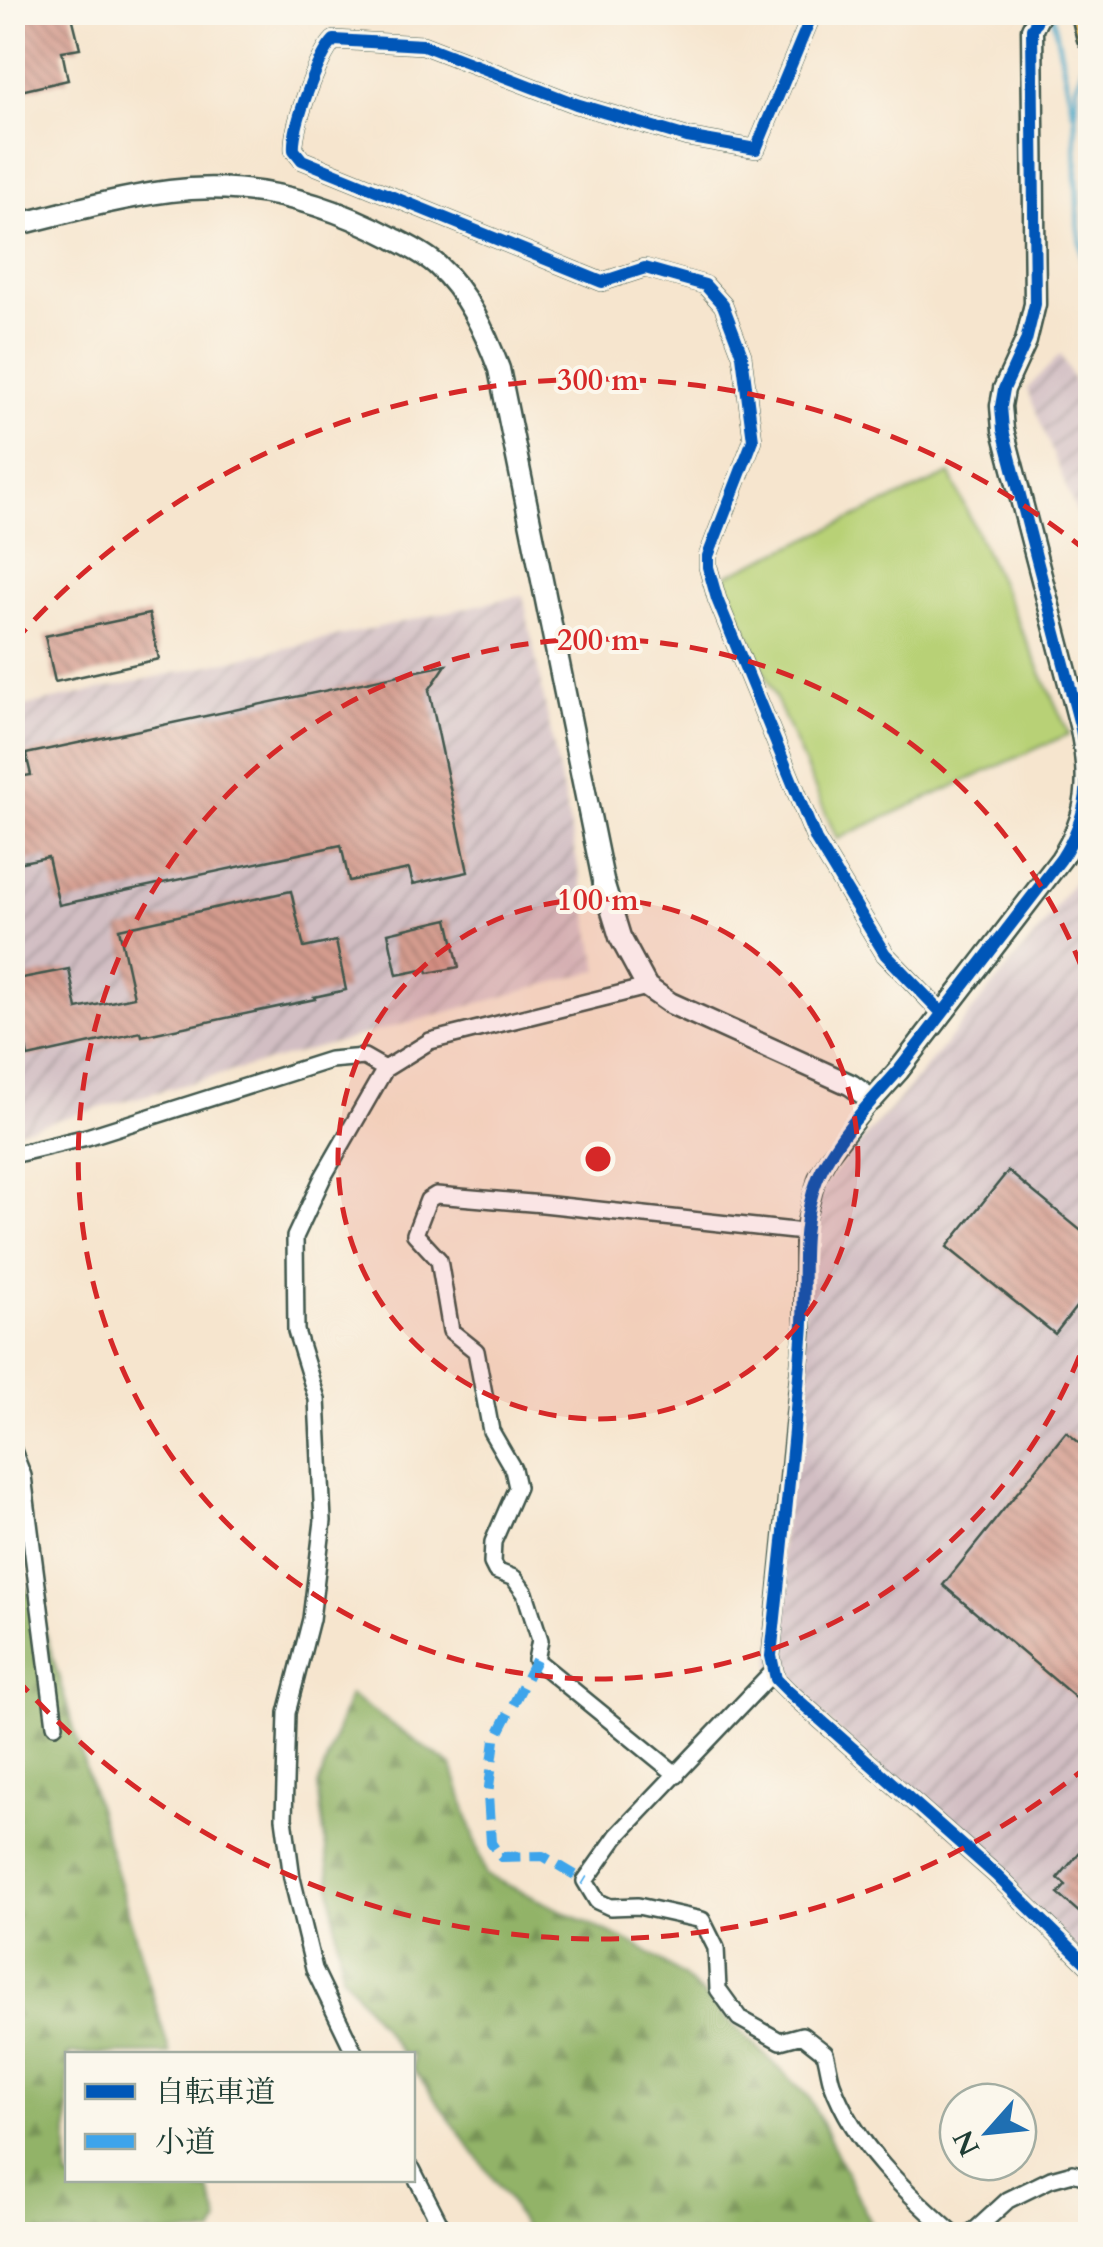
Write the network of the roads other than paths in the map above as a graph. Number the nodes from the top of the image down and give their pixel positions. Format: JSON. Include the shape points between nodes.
{"nodes":[{"id":1,"x":813,"y":12,"type":"edge"},
{"id":2,"x":1041,"y":12,"type":"edge"},
{"id":3,"x":1084,"y":12,"type":"edge"},
{"id":4,"x":1090,"y":37,"type":"edge"},
{"id":5,"x":12,"y":226,"type":"edge"},
{"id":6,"x":647,"y":987,"type":"junction"},
{"id":7,"x":942,"y":1012,"type":"junction"},
{"id":8,"x":385,"y":1069,"type":"junction"},
{"id":9,"x":872,"y":1100,"type":"junction"},
{"id":10,"x":12,"y":1155,"type":"edge"},
{"id":11,"x":803,"y":1232,"type":"junction"},
{"id":12,"x":12,"y":1448,"type":"edge"},
{"id":13,"x":774,"y":1671,"type":"junction"},
{"id":14,"x":55,"y":1725,"type":"dead end"},
{"id":15,"x":676,"y":1775,"type":"junction"},
{"id":16,"x":1090,"y":1967,"type":"edge"},
{"id":17,"x":354,"y":2052,"type":"edge"},
{"id":18,"x":415,"y":2176,"type":"edge"},
{"id":19,"x":1090,"y":2178,"type":"edge"},
{"id":20,"x":445,"y":2234,"type":"edge"},
{"id":21,"x":954,"y":2234,"type":"edge"},
{"id":22,"x":971,"y":2234,"type":"edge"}],
"edges":[{"from":1,"to":7,"type":"street","via":[[756,149],[686,137],[576,104],[423,45],[334,40],[312,82],[294,150],[302,160],[602,282],[645,268],[705,285],[723,305],[742,355],[753,440],[708,556],[717,599],[816,840],[885,954]]},
{"from":2,"to":7,"type":"street","via":[[1032,29],[1035,304],[1001,406],[1081,729],[1088,783],[1076,836]]},
{"from":3,"to":4,"type":"main road"},
{"from":5,"to":6,"type":"street","via":[[171,191],[256,192],[296,198],[374,228],[436,264],[455,285],[499,369],[604,885],[620,936]]},
{"from":6,"to":8,"type":"street","via":[[430,1041]]},
{"from":6,"to":9,"type":"street"},
{"from":7,"to":9,"type":"street"},
{"from":8,"to":10,"type":"street","via":[[364,1057],[330,1060]]},
{"from":8,"to":17,"type":"street","via":[[294,1236],[296,1331],[317,1399],[323,1522],[311,1618],[287,1713],[284,1818],[314,1969]]},
{"from":9,"to":11,"type":"street","via":[[817,1178]]},
{"from":11,"to":13,"type":"street","via":[[803,1332]]},
{"from":11,"to":15,"type":"street","via":[[436,1195],[415,1234],[439,1260],[451,1331],[476,1351],[491,1430],[513,1468],[517,1488],[492,1563],[525,1592],[540,1640],[536,1660]]},
{"from":12,"to":14,"type":"street","via":[[23,1476]]},
{"from":13,"to":15,"type":"street"},
{"from":13,"to":16,"type":"street","via":[[788,1691]]},
{"from":15,"to":21,"type":"street","via":[[617,1836],[585,1881],[610,1906],[702,1920],[716,1948],[718,1989],[739,2018],[780,2041],[802,2035],[825,2053],[832,2084],[866,2144]]},
{"from":18,"to":20,"type":"street"},
{"from":19,"to":22,"type":"street","via":[[1073,2173],[1050,2179],[1008,2200]]}]}
